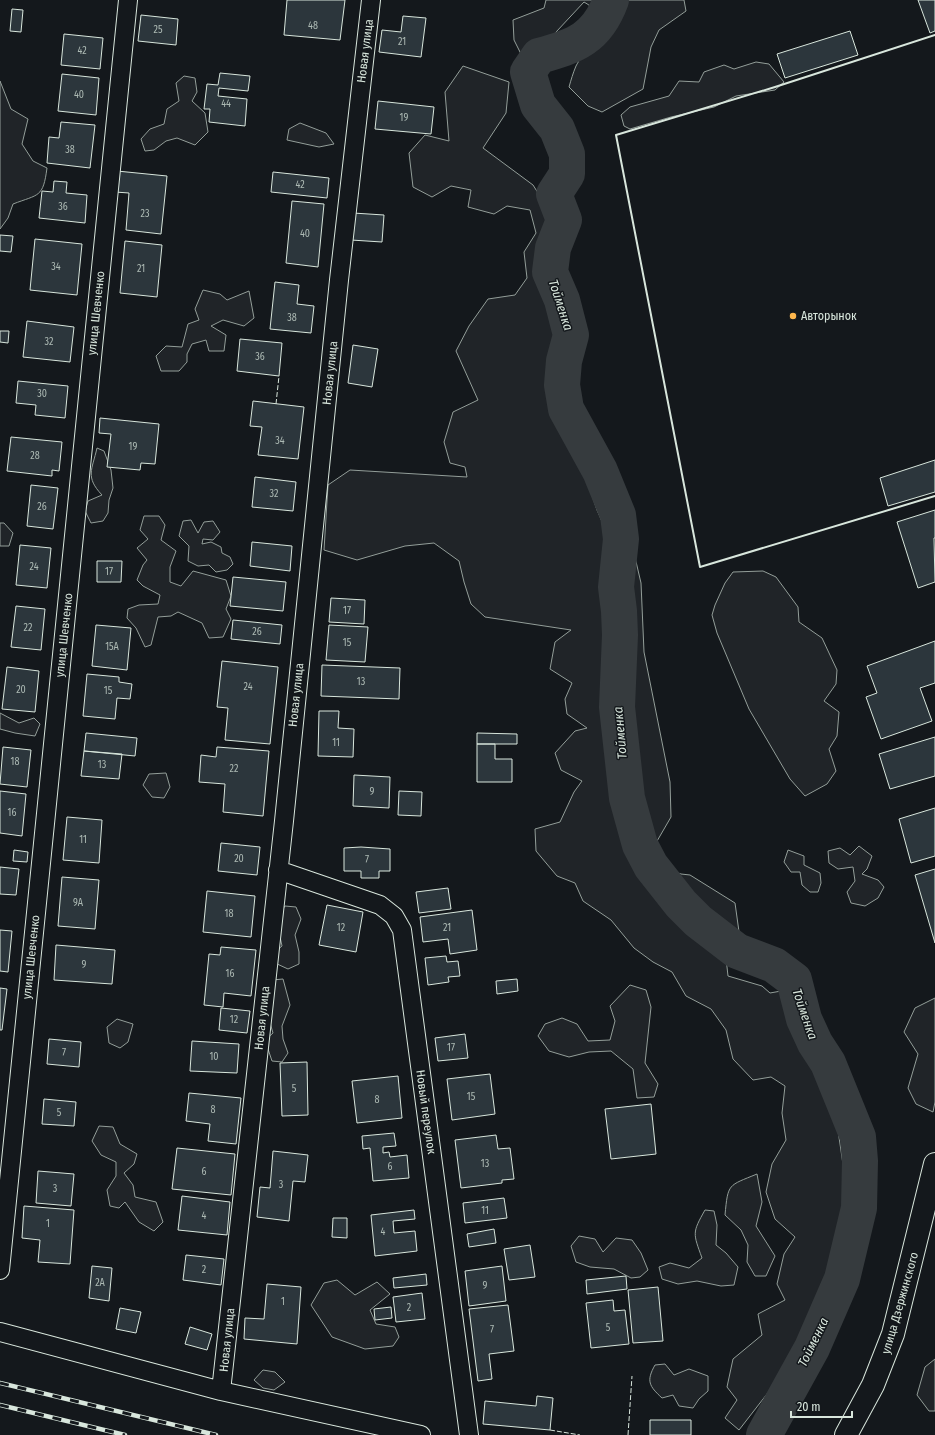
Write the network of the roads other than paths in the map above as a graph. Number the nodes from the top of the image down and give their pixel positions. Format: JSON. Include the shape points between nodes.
{"nodes":[{"id":1,"x":128,"y":0,"type":"edge"},
{"id":2,"x":371,"y":0,"type":"edge"},
{"id":3,"x":278,"y":870,"type":"junction"},
{"id":4,"x":935,"y":1164,"type":"edge"},
{"id":5,"x":0,"y":1270,"type":"edge"},
{"id":6,"x":0,"y":1332,"type":"edge"},
{"id":7,"x":221,"y":1391,"type":"junction"},
{"id":8,"x":421,"y":1435,"type":"edge"},
{"id":9,"x":469,"y":1435,"type":"edge"},
{"id":10,"x":846,"y":1435,"type":"edge"}],
"edges":[{"from":1,"to":5,"type":"street","name":"улица Шевченко"},
{"from":2,"to":3,"type":"street","name":"Новая улица","via":[[339,280]]},
{"from":3,"to":7,"type":"street","name":"Новая улица"},
{"from":3,"to":9,"type":"street","name":"Новый переулок","via":[[380,905],[394,916],[402,930]]},
{"from":4,"to":10,"type":"street","name":"улица Дзержинского","via":[[893,1334],[873,1385]]},
{"from":6,"to":7,"type":"street"},
{"from":7,"to":8,"type":"street"}]}
